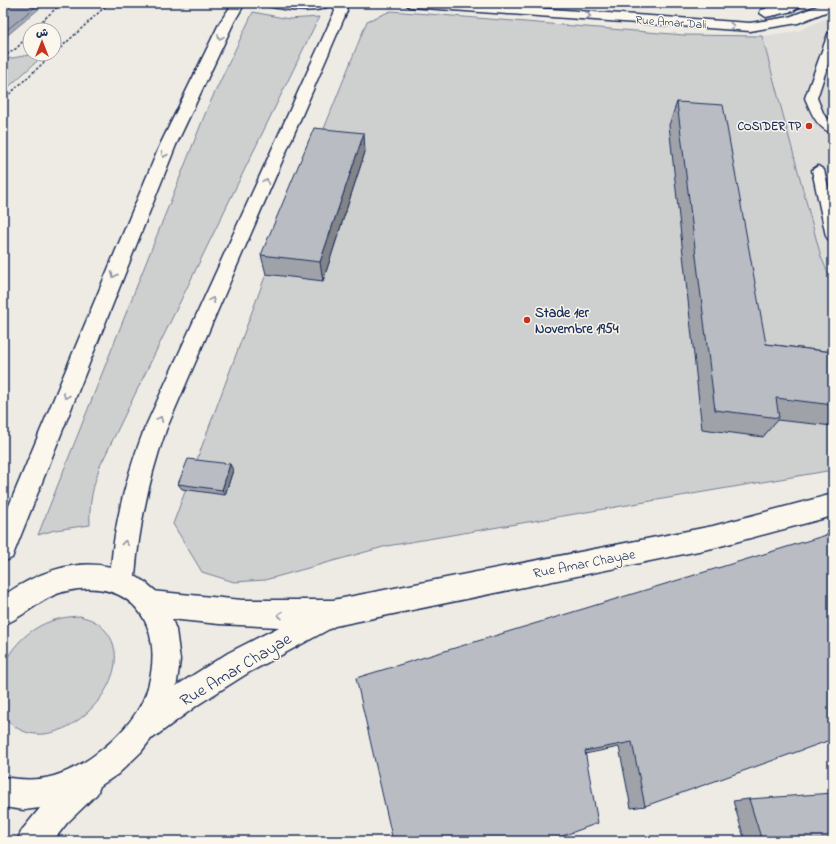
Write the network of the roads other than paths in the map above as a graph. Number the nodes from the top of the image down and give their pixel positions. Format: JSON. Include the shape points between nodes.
{"nodes":[{"id":1,"x":238,"y":3,"type":"edge"},
{"id":2,"x":272,"y":3,"type":"edge"},
{"id":3,"x":327,"y":3,"type":"edge"},
{"id":4,"x":338,"y":3,"type":"edge"},
{"id":5,"x":410,"y":3,"type":"edge"},
{"id":6,"x":564,"y":3,"type":"edge"},
{"id":7,"x":799,"y":3,"type":"edge"},
{"id":8,"x":833,"y":4,"type":"edge"},
{"id":9,"x":773,"y":8,"type":"edge"},
{"id":10,"x":832,"y":34,"type":"edge"},
{"id":11,"x":833,"y":129,"type":"edge"},
{"id":12,"x":818,"y":170,"type":"dead end"},
{"id":13,"x":833,"y":236,"type":"edge"},
{"id":14,"x":833,"y":505,"type":"edge"},
{"id":15,"x":3,"y":550,"type":"edge"},
{"id":16,"x":122,"y":582,"type":"junction"},
{"id":17,"x":151,"y":604,"type":"junction"},
{"id":18,"x":3,"y":612,"type":"edge"},
{"id":19,"x":333,"y":613,"type":"junction"},
{"id":20,"x":140,"y":731,"type":"junction"},
{"id":21,"x":99,"y":771,"type":"junction"},
{"id":22,"x":3,"y":792,"type":"edge"},
{"id":23,"x":33,"y":841,"type":"edge"}],
"edges":[{"from":1,"to":15,"type":"main road","one_way":true,"via":[[168,145]]},
{"from":2,"to":3,"type":"main road","via":[[303,7]]},
{"from":16,"to":4,"type":"main road","one_way":true,"via":[[125,541],[142,464],[161,416],[342,11]]},
{"from":5,"to":8,"type":"main road","name":"Rue Amar Dali","one_way":true,"via":[[750,27],[777,26],[799,20]]},
{"from":6,"to":9,"type":"main road","name":"Rue Amar Dali","via":[[719,14]]},
{"from":7,"to":9,"type":"main road","name":"Rue Amar Dali","via":[[788,8]]},
{"from":10,"to":11,"type":"lane","via":[[811,98],[819,117]]},
{"from":12,"to":13,"type":"lane"},
{"from":14,"to":19,"type":"main road","name":"Rue Amar Chayae","via":[[713,537]]},
{"from":16,"to":17,"type":"main road","via":[[138,591]]},
{"from":16,"to":18,"type":"main road","via":[[84,576],[63,580],[41,587]]},
{"from":19,"to":17,"type":"main road","name":"Rue Amar Chayae","one_way":true,"via":[[241,614]]},
{"from":17,"to":20,"type":"main road","via":[[166,640],[167,662],[153,708]]},
{"from":19,"to":20,"type":"main road","name":"Rue Amar Chayae","via":[[238,663],[189,694]]},
{"from":20,"to":21,"type":"main road","via":[[122,752]]},
{"from":21,"to":22,"type":"main road","via":[[74,785],[48,793],[23,795]]},
{"from":21,"to":23,"type":"main road","via":[[56,812]]}]}
